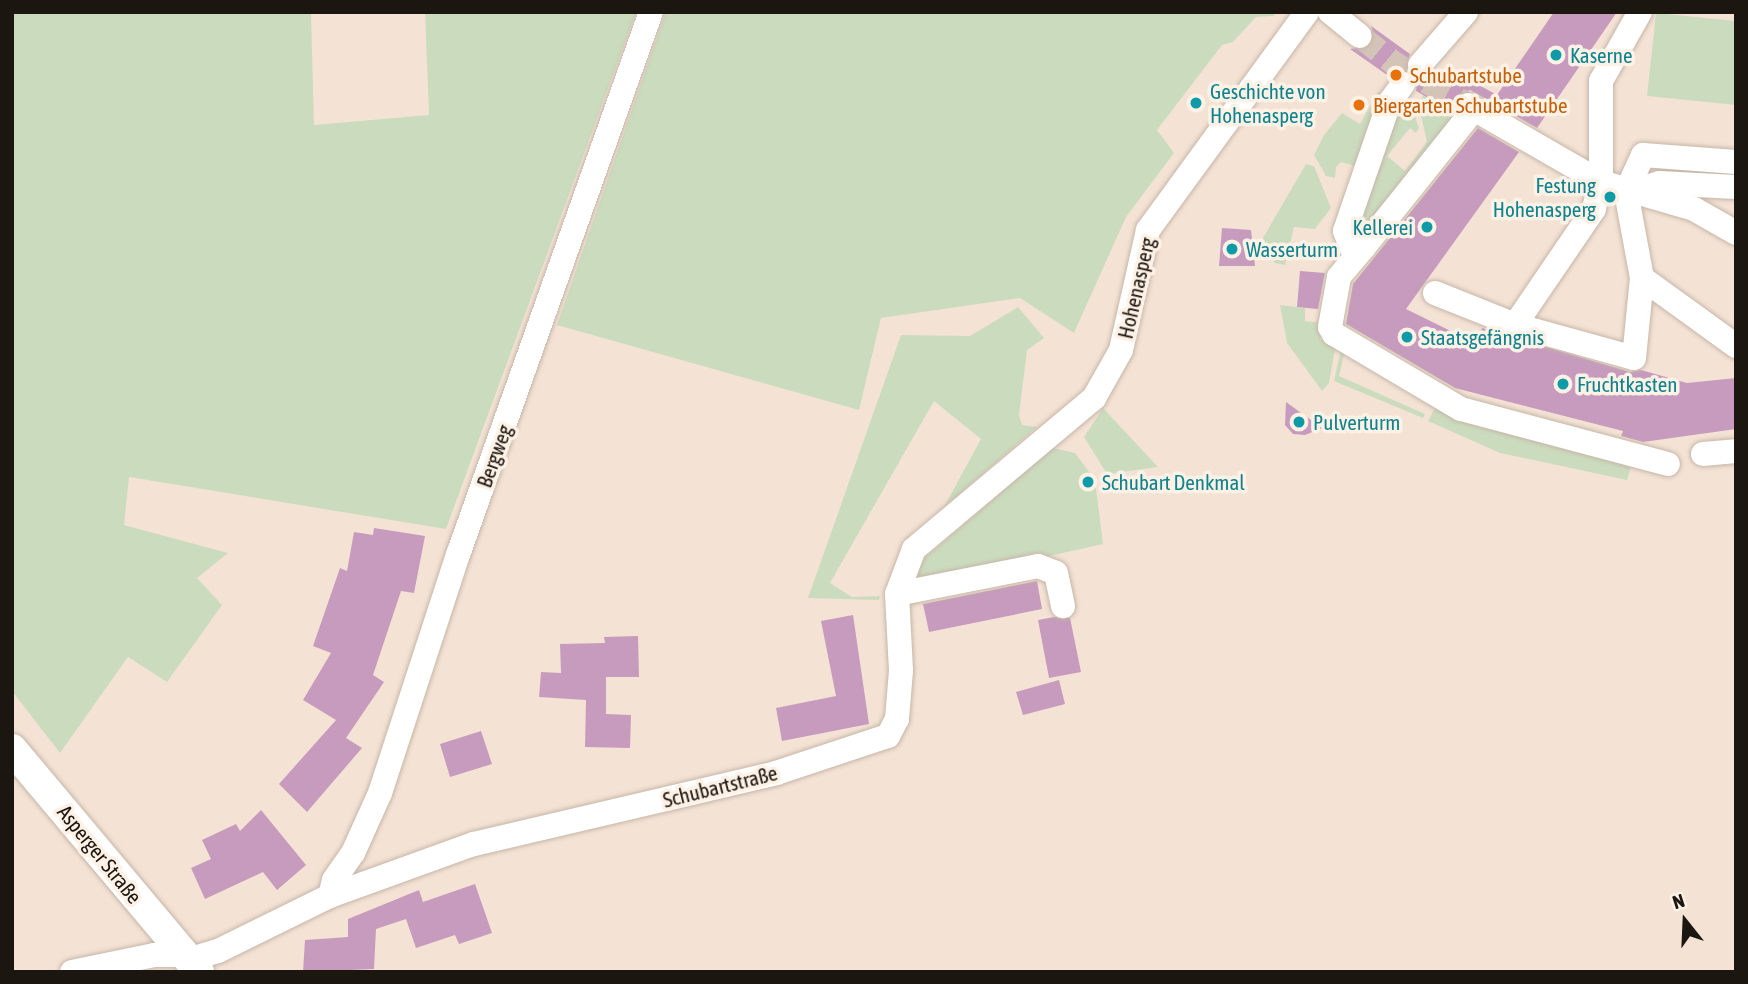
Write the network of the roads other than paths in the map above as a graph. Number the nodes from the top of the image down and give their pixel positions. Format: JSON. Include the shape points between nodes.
{"nodes":[{"id":1,"x":651,"y":12,"type":"edge"},
{"id":2,"x":1307,"y":12,"type":"edge"},
{"id":3,"x":1330,"y":12,"type":"edge"},
{"id":4,"x":1466,"y":12,"type":"edge"},
{"id":5,"x":1640,"y":12,"type":"edge"},
{"id":6,"x":1360,"y":36,"type":"tunnel mouth"},
{"id":7,"x":1420,"y":65,"type":"dead end"},
{"id":8,"x":1403,"y":84,"type":"dead end"},
{"id":9,"x":1736,"y":162,"type":"edge"},
{"id":10,"x":1601,"y":182,"type":"junction"},
{"id":11,"x":1736,"y":187,"type":"edge"},
{"id":12,"x":1626,"y":192,"type":"junction"},
{"id":13,"x":1736,"y":233,"type":"edge"},
{"id":14,"x":1364,"y":247,"type":"junction"},
{"id":15,"x":1642,"y":278,"type":"junction"},
{"id":16,"x":1435,"y":293,"type":"dead end"},
{"id":17,"x":1516,"y":325,"type":"junction"},
{"id":18,"x":1736,"y":346,"type":"edge"},
{"id":19,"x":1061,"y":423,"type":"joint"},
{"id":20,"x":1736,"y":451,"type":"edge"},
{"id":21,"x":1703,"y":454,"type":"dead end"},
{"id":22,"x":1668,"y":464,"type":"dead end"},
{"id":23,"x":897,"y":594,"type":"junction"},
{"id":24,"x":1063,"y":606,"type":"dead end"},
{"id":25,"x":12,"y":749,"type":"edge"},
{"id":26,"x":330,"y":897,"type":"junction"},
{"id":27,"x":190,"y":962,"type":"edge"},
{"id":28,"x":72,"y":972,"type":"edge"}],
"edges":[{"from":1,"to":26,"type":"street","name":"Bergweg","via":[[459,552],[380,793],[334,880]]},
{"from":2,"to":19,"type":"street","name":"Hohenasperg","via":[[1148,230],[1121,350],[1094,398]]},
{"from":3,"to":6,"type":"street"},
{"from":4,"to":7,"type":"street"},
{"from":5,"to":10,"type":"street","via":[[1601,81]]},
{"from":8,"to":14,"type":"street","via":[[1389,103],[1345,231],[1348,245]]},
{"from":9,"to":12,"type":"street","via":[[1643,155]]},
{"from":10,"to":12,"type":"street"},
{"from":10,"to":14,"type":"street","via":[[1471,107]]},
{"from":10,"to":17,"type":"street","via":[[1594,209]]},
{"from":11,"to":12,"type":"street","via":[[1659,183]]},
{"from":12,"to":13,"type":"street","via":[[1694,209]]},
{"from":12,"to":15,"type":"street"},
{"from":14,"to":22,"type":"street","via":[[1339,277],[1330,327],[1334,334],[1461,409]]},
{"from":15,"to":17,"type":"street","via":[[1634,358]]},
{"from":15,"to":18,"type":"street"},
{"from":16,"to":17,"type":"street"},
{"from":19,"to":23,"type":"street","name":"Schubartstraße","via":[[914,549]]},
{"from":20,"to":21,"type":"street"},
{"from":23,"to":24,"type":"street","via":[[1038,566],[1056,573]]},
{"from":23,"to":26,"type":"street","name":"Schubartstraße","via":[[901,670],[897,719],[888,736],[875,744],[750,779],[474,844]]},
{"from":25,"to":27,"type":"main road","name":"Asperger Straße"},
{"from":26,"to":27,"type":"street","name":"Schubartstraße"},
{"from":27,"to":28,"type":"street","name":"Schubartstraße","via":[[154,955]]}]}
